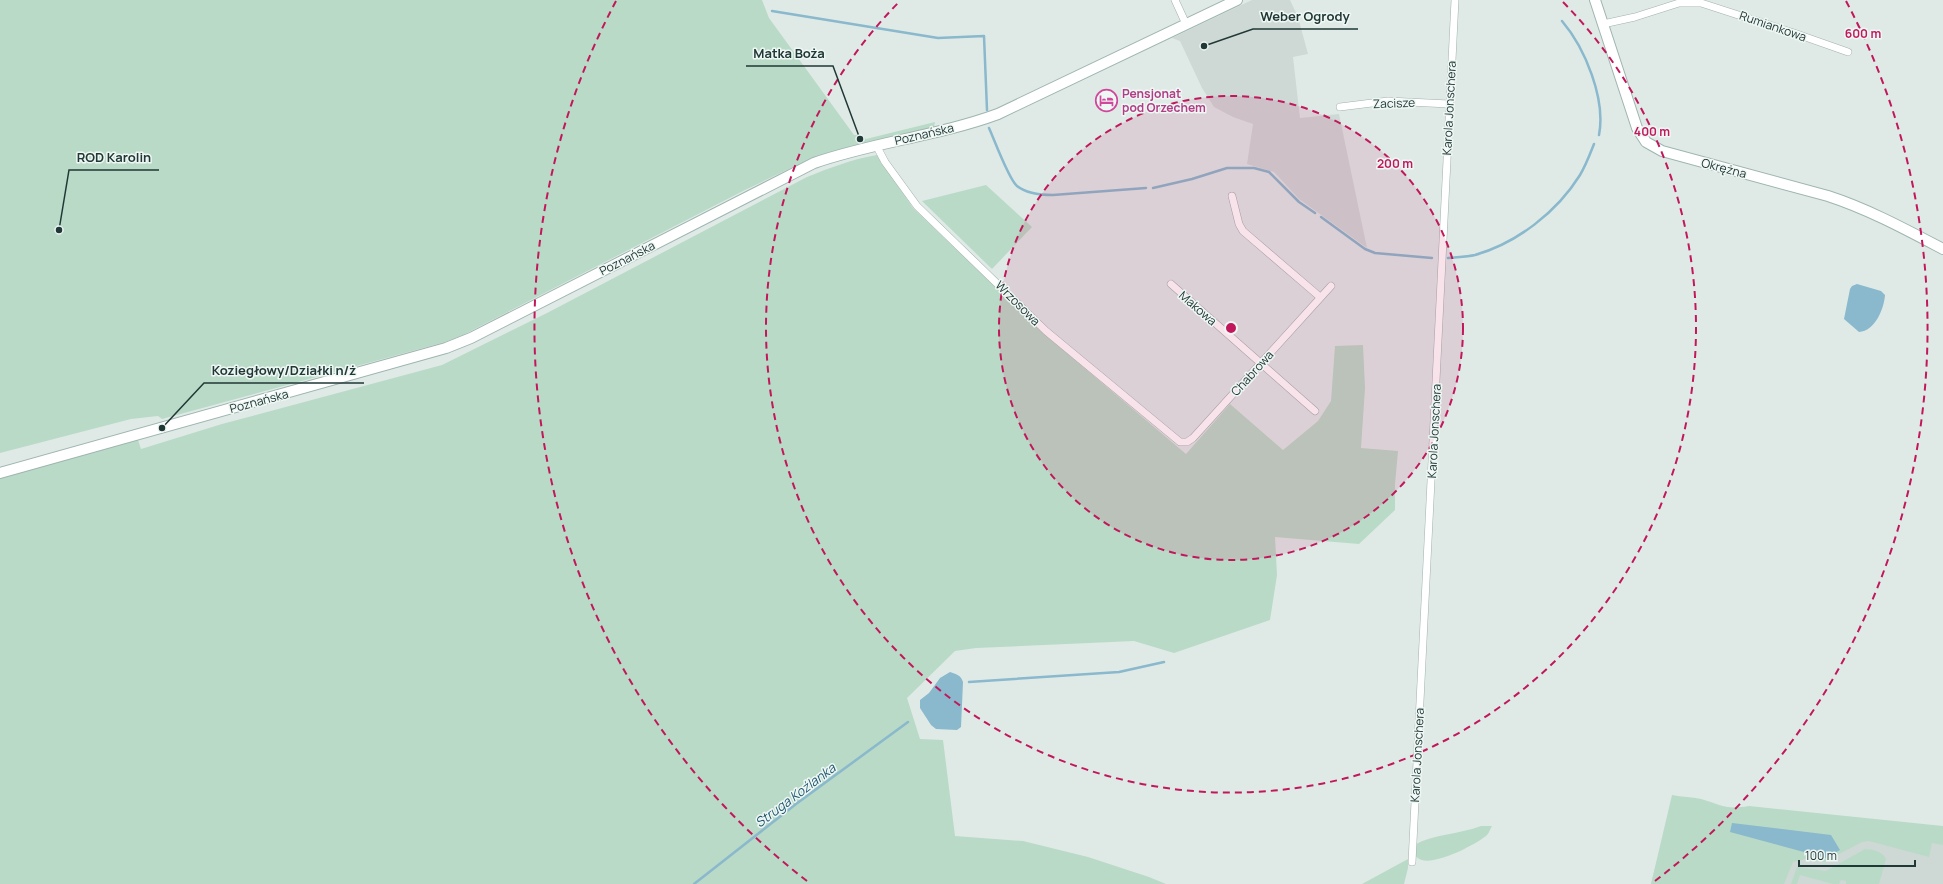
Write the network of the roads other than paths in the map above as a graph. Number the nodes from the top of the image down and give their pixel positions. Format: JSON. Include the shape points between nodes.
{"nodes":[{"id":1,"x":1175,"y":0,"type":"edge"},
{"id":2,"x":1237,"y":0,"type":"edge"},
{"id":3,"x":1455,"y":0,"type":"edge"},
{"id":4,"x":1595,"y":0,"type":"edge"},
{"id":5,"x":1186,"y":24,"type":"junction"},
{"id":6,"x":1604,"y":24,"type":"junction"},
{"id":7,"x":1848,"y":52,"type":"dead end"},
{"id":8,"x":1449,"y":104,"type":"junction"},
{"id":9,"x":1340,"y":107,"type":"dead end"},
{"id":10,"x":876,"y":145,"type":"junction"},
{"id":11,"x":1232,"y":196,"type":"dead end"},
{"id":12,"x":1943,"y":249,"type":"edge"},
{"id":13,"x":1171,"y":284,"type":"dead end"},
{"id":14,"x":1331,"y":286,"type":"dead end"},
{"id":15,"x":1320,"y":297,"type":"junction"},
{"id":16,"x":1261,"y":363,"type":"junction"},
{"id":17,"x":1315,"y":411,"type":"dead end"},
{"id":18,"x":1180,"y":442,"type":"joint"},
{"id":19,"x":0,"y":473,"type":"edge"},
{"id":20,"x":1412,"y":862,"type":"dead end"}],
"edges":[{"from":1,"to":5,"type":"street"},
{"from":2,"to":5,"type":"street","name":"Poznańska"},
{"from":3,"to":8,"type":"street","name":"Karola Jonschera"},
{"from":4,"to":6,"type":"street","name":"Okrężna"},
{"from":5,"to":10,"type":"street","name":"Poznańska","via":[[998,114]]},
{"from":6,"to":7,"type":"street","name":"Rumiankowa","via":[[1679,3],[1701,3]]},
{"from":6,"to":12,"type":"street","name":"Okrężna","via":[[1637,128],[1649,145],[1662,151],[1851,204],[1889,220]]},
{"from":8,"to":9,"type":"street","name":"Zacisze","via":[[1388,101]]},
{"from":8,"to":20,"type":"street","name":"Karola Jonschera"},
{"from":10,"to":18,"type":"street","name":"Wrzosowa","via":[[885,162],[917,206],[1046,331]]},
{"from":10,"to":19,"type":"street","name":"Poznańska","via":[[827,158],[803,168],[471,338],[446,348]]},
{"from":11,"to":15,"type":"street","via":[[1243,231]]},
{"from":13,"to":16,"type":"street","name":"Makowa"},
{"from":14,"to":15,"type":"street","name":"Chabrowa"},
{"from":15,"to":16,"type":"street","name":"Chabrowa"},
{"from":16,"to":17,"type":"street","name":"Makowa"},
{"from":16,"to":18,"type":"street","name":"Chabrowa","via":[[1193,438],[1187,442]]}]}
